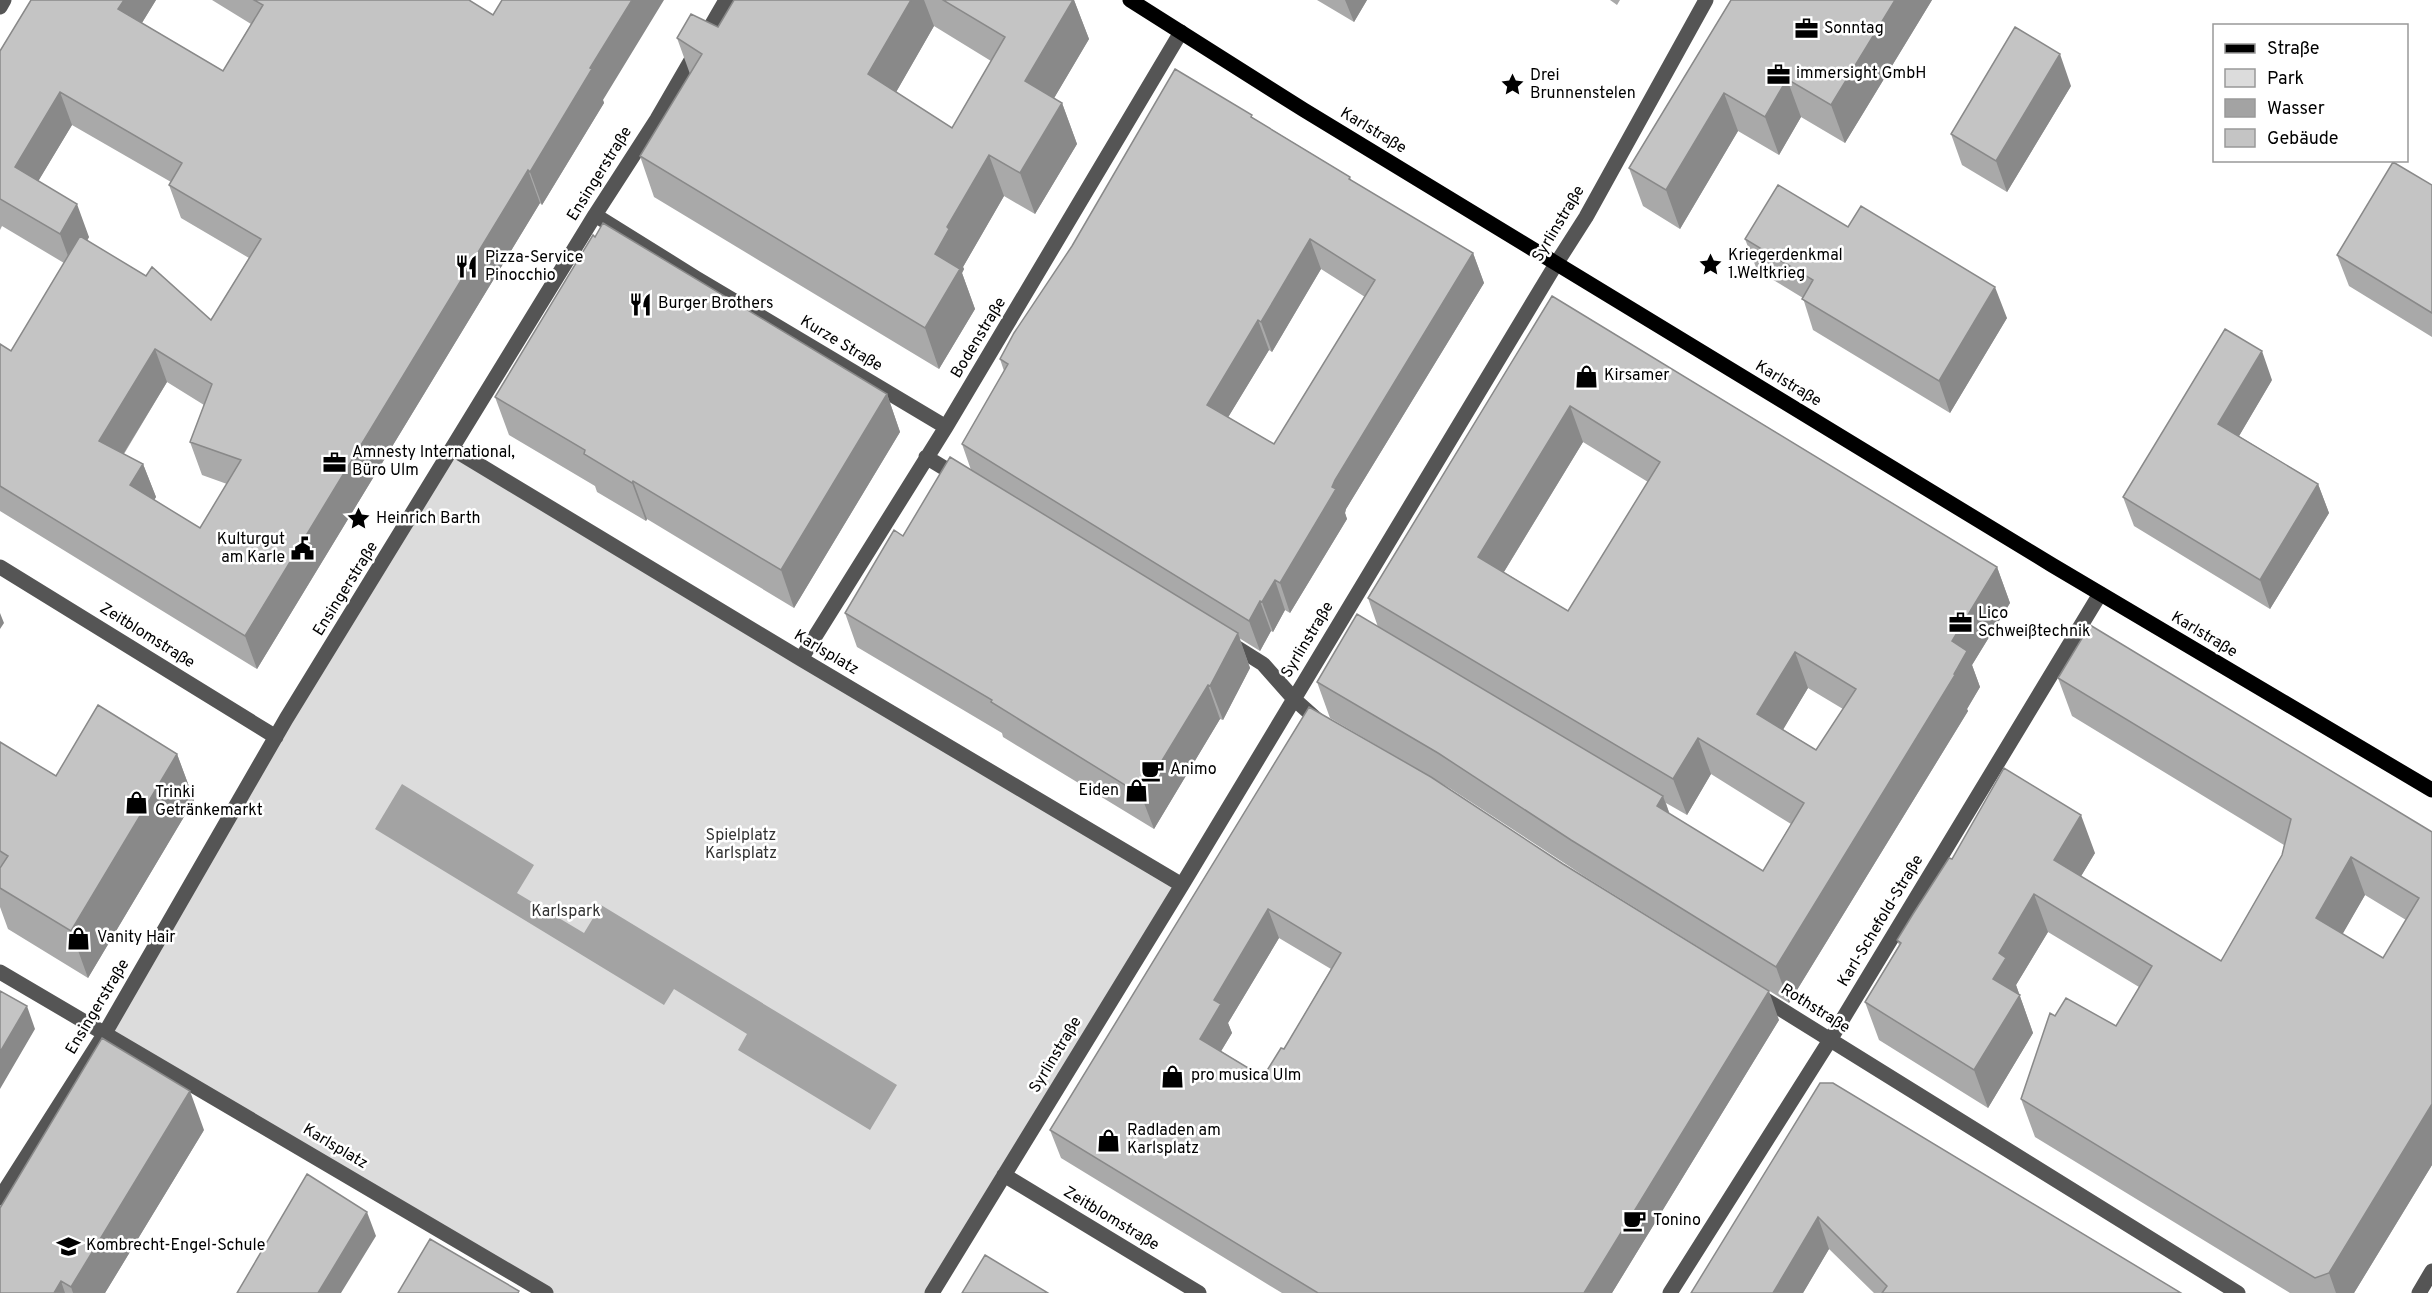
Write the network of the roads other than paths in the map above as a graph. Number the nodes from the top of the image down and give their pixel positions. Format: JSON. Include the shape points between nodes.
{"nodes":[{"id":1,"x":4,"y":0,"type":"edge"},
{"id":2,"x":726,"y":0,"type":"edge"},
{"id":3,"x":1130,"y":0,"type":"edge"},
{"id":4,"x":1706,"y":0,"type":"edge"},
{"id":5,"x":0,"y":7,"type":"edge"},
{"id":6,"x":1181,"y":32,"type":"junction"},
{"id":7,"x":595,"y":215,"type":"junction"},
{"id":8,"x":1556,"y":264,"type":"junction"},
{"id":9,"x":946,"y":427,"type":"junction"},
{"id":10,"x":453,"y":449,"type":"junction"},
{"id":11,"x":926,"y":457,"type":"junction"},
{"id":12,"x":967,"y":482,"type":"edge"},
{"id":13,"x":0,"y":567,"type":"edge"},
{"id":14,"x":2100,"y":594,"type":"junction"},
{"id":15,"x":1212,"y":632,"type":"edge"},
{"id":16,"x":801,"y":659,"type":"junction"},
{"id":17,"x":1294,"y":699,"type":"junction"},
{"id":18,"x":1337,"y":735,"type":"edge"},
{"id":19,"x":276,"y":737,"type":"junction"},
{"id":20,"x":2432,"y":790,"type":"edge"},
{"id":21,"x":1182,"y":885,"type":"junction"},
{"id":22,"x":0,"y":972,"type":"edge"},
{"id":23,"x":1742,"y":985,"type":"edge"},
{"id":24,"x":105,"y":1033,"type":"junction"},
{"id":25,"x":1830,"y":1040,"type":"junction"},
{"id":26,"x":1004,"y":1175,"type":"junction"},
{"id":27,"x":0,"y":1198,"type":"edge"},
{"id":28,"x":2432,"y":1271,"type":"edge"},
{"id":29,"x":546,"y":1293,"type":"edge"},
{"id":30,"x":932,"y":1293,"type":"edge"},
{"id":31,"x":1199,"y":1293,"type":"edge"},
{"id":32,"x":1670,"y":1293,"type":"edge"},
{"id":33,"x":2238,"y":1293,"type":"edge"},
{"id":34,"x":2419,"y":1293,"type":"edge"}],
"edges":[{"from":1,"to":5,"type":"street"},
{"from":2,"to":7,"type":"street","name":"Ensingerstraße"},
{"from":3,"to":6,"type":"main road","name":"Karlstraße"},
{"from":4,"to":8,"type":"street","name":"Syrlinstraße"},
{"from":6,"to":8,"type":"main road","name":"Karlstraße"},
{"from":6,"to":9,"type":"street","name":"Bodenstraße"},
{"from":7,"to":9,"type":"street","name":"Kurze Straße"},
{"from":7,"to":10,"type":"street","name":"Ensingerstraße"},
{"from":8,"to":14,"type":"main road","name":"Karlstraße"},
{"from":8,"to":17,"type":"street","name":"Syrlinstraße","via":[[1345,624]]},
{"from":9,"to":11,"type":"street","name":"Bodenstraße"},
{"from":10,"to":16,"type":"street","name":"Karlsplatz"},
{"from":10,"to":19,"type":"street","name":"Ensingerstraße"},
{"from":11,"to":12,"type":"street"},
{"from":11,"to":16,"type":"street","name":"Bodenstraße"},
{"from":13,"to":19,"type":"street","name":"Zeitblomstraße"},
{"from":14,"to":20,"type":"main road","name":"Karlstraße"},
{"from":14,"to":25,"type":"street","name":"Karl-Schefold-Straße"},
{"from":15,"to":17,"type":"street","via":[[1263,664]]},
{"from":16,"to":21,"type":"street","name":"Karlsplatz"},
{"from":17,"to":18,"type":"street"},
{"from":17,"to":21,"type":"street","name":"Syrlinstraße"},
{"from":19,"to":24,"type":"street","name":"Ensingerstraße"},
{"from":21,"to":26,"type":"street","name":"Syrlinstraße"},
{"from":22,"to":24,"type":"street","name":"Karlsplatz"},
{"from":23,"to":25,"type":"street","name":"Rothstraße"},
{"from":24,"to":27,"type":"street","name":"Ensingerstraße"},
{"from":24,"to":29,"type":"street","name":"Karlsplatz"},
{"from":25,"to":32,"type":"street","name":"Karl-Schefold-Straße"},
{"from":25,"to":33,"type":"street","name":"Rothstraße"},
{"from":26,"to":30,"type":"street","name":"Syrlinstraße"},
{"from":26,"to":31,"type":"street","name":"Zeitblomstraße"},
{"from":28,"to":34,"type":"street"}]}
